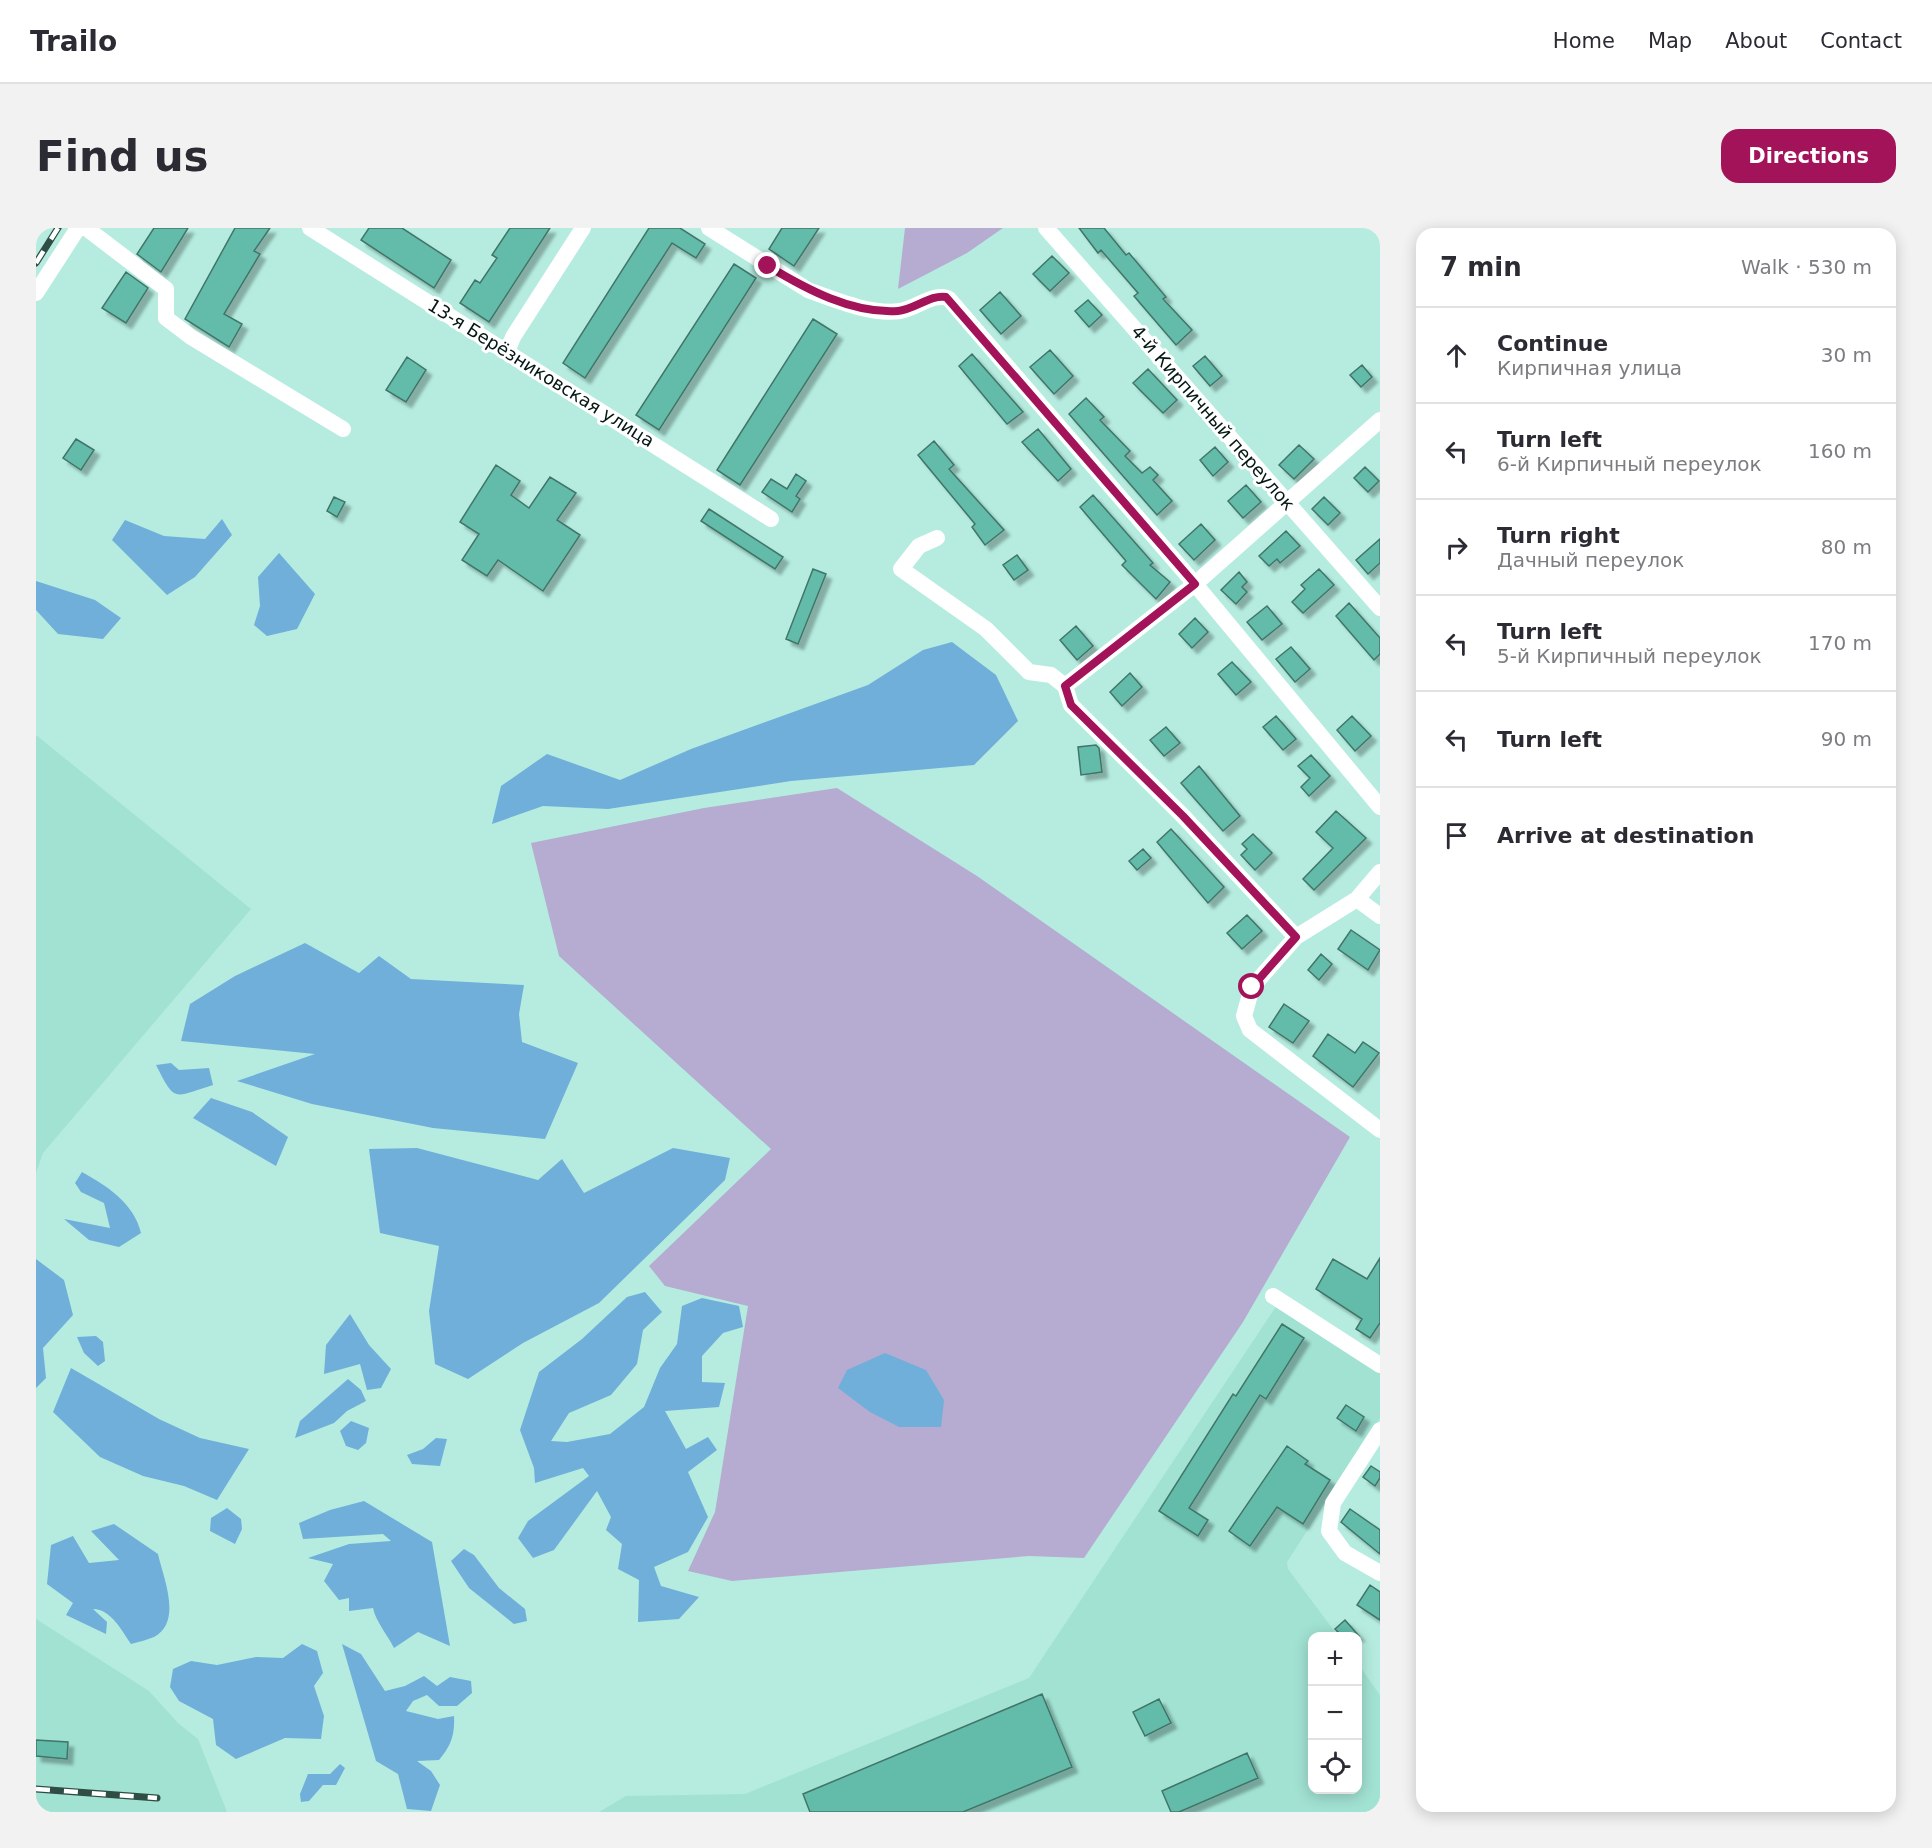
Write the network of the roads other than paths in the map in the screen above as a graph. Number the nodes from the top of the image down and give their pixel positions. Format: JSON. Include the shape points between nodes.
{"nodes":[{"id":1,"x":78,"y":228,"type":"edge"},
{"id":2,"x":86,"y":228,"type":"edge"},
{"id":3,"x":310,"y":228,"type":"edge"},
{"id":4,"x":583,"y":228,"type":"edge"},
{"id":5,"x":709,"y":228,"type":"edge"},
{"id":6,"x":1046,"y":228,"type":"edge"},
{"id":7,"x":36,"y":293,"type":"edge"},
{"id":8,"x":508,"y":350,"type":"junction"},
{"id":9,"x":1380,"y":420,"type":"edge"},
{"id":10,"x":343,"y":429,"type":"dead end"},
{"id":11,"x":1289,"y":504,"type":"junction"},
{"id":12,"x":771,"y":519,"type":"dead end"},
{"id":13,"x":937,"y":538,"type":"dead end"},
{"id":14,"x":1195,"y":584,"type":"junction"},
{"id":15,"x":1380,"y":608,"type":"edge"},
{"id":16,"x":1065,"y":686,"type":"junction"},
{"id":17,"x":1380,"y":807,"type":"edge"},
{"id":18,"x":1380,"y":872,"type":"edge"},
{"id":19,"x":1357,"y":899,"type":"junction"},
{"id":20,"x":1380,"y":916,"type":"edge"},
{"id":21,"x":1296,"y":937,"type":"junction"},
{"id":22,"x":1380,"y":1130,"type":"edge"},
{"id":23,"x":1273,"y":1296,"type":"dead end"},
{"id":24,"x":1380,"y":1365,"type":"edge"},
{"id":25,"x":1380,"y":1430,"type":"edge"},
{"id":26,"x":1380,"y":1573,"type":"edge"}],
"edges":[{"from":1,"to":7,"type":"street"},
{"from":2,"to":10,"type":"street","via":[[166,289],[166,318]]},
{"from":3,"to":8,"type":"street","name":"13-я Берёзниковская улица"},
{"from":4,"to":8,"type":"street","via":[[513,336]]},
{"from":5,"to":14,"type":"street","via":[[799,285],[865,308],[898,311],[944,296]]},
{"from":6,"to":11,"type":"street","name":"4-й Кирпичный переулок"},
{"from":8,"to":12,"type":"street","name":"13-я Берёзниковская улица"},
{"from":9,"to":11,"type":"street"},
{"from":11,"to":14,"type":"street"},
{"from":11,"to":15,"type":"street","name":"4-й Кирпичный переулок"},
{"from":13,"to":16,"type":"street","via":[[919,546],[901,569],[986,629],[1029,672],[1051,675]]},
{"from":14,"to":16,"type":"street"},
{"from":14,"to":17,"type":"street"},
{"from":16,"to":21,"type":"street","via":[[1071,705],[1183,816]]},
{"from":18,"to":19,"type":"street"},
{"from":19,"to":20,"type":"street"},
{"from":19,"to":21,"type":"street"},
{"from":21,"to":22,"type":"street","via":[[1252,987],[1244,1016],[1250,1030]]},
{"from":23,"to":24,"type":"street"},
{"from":25,"to":26,"type":"street","via":[[1333,1503],[1329,1531],[1345,1553]]}]}
